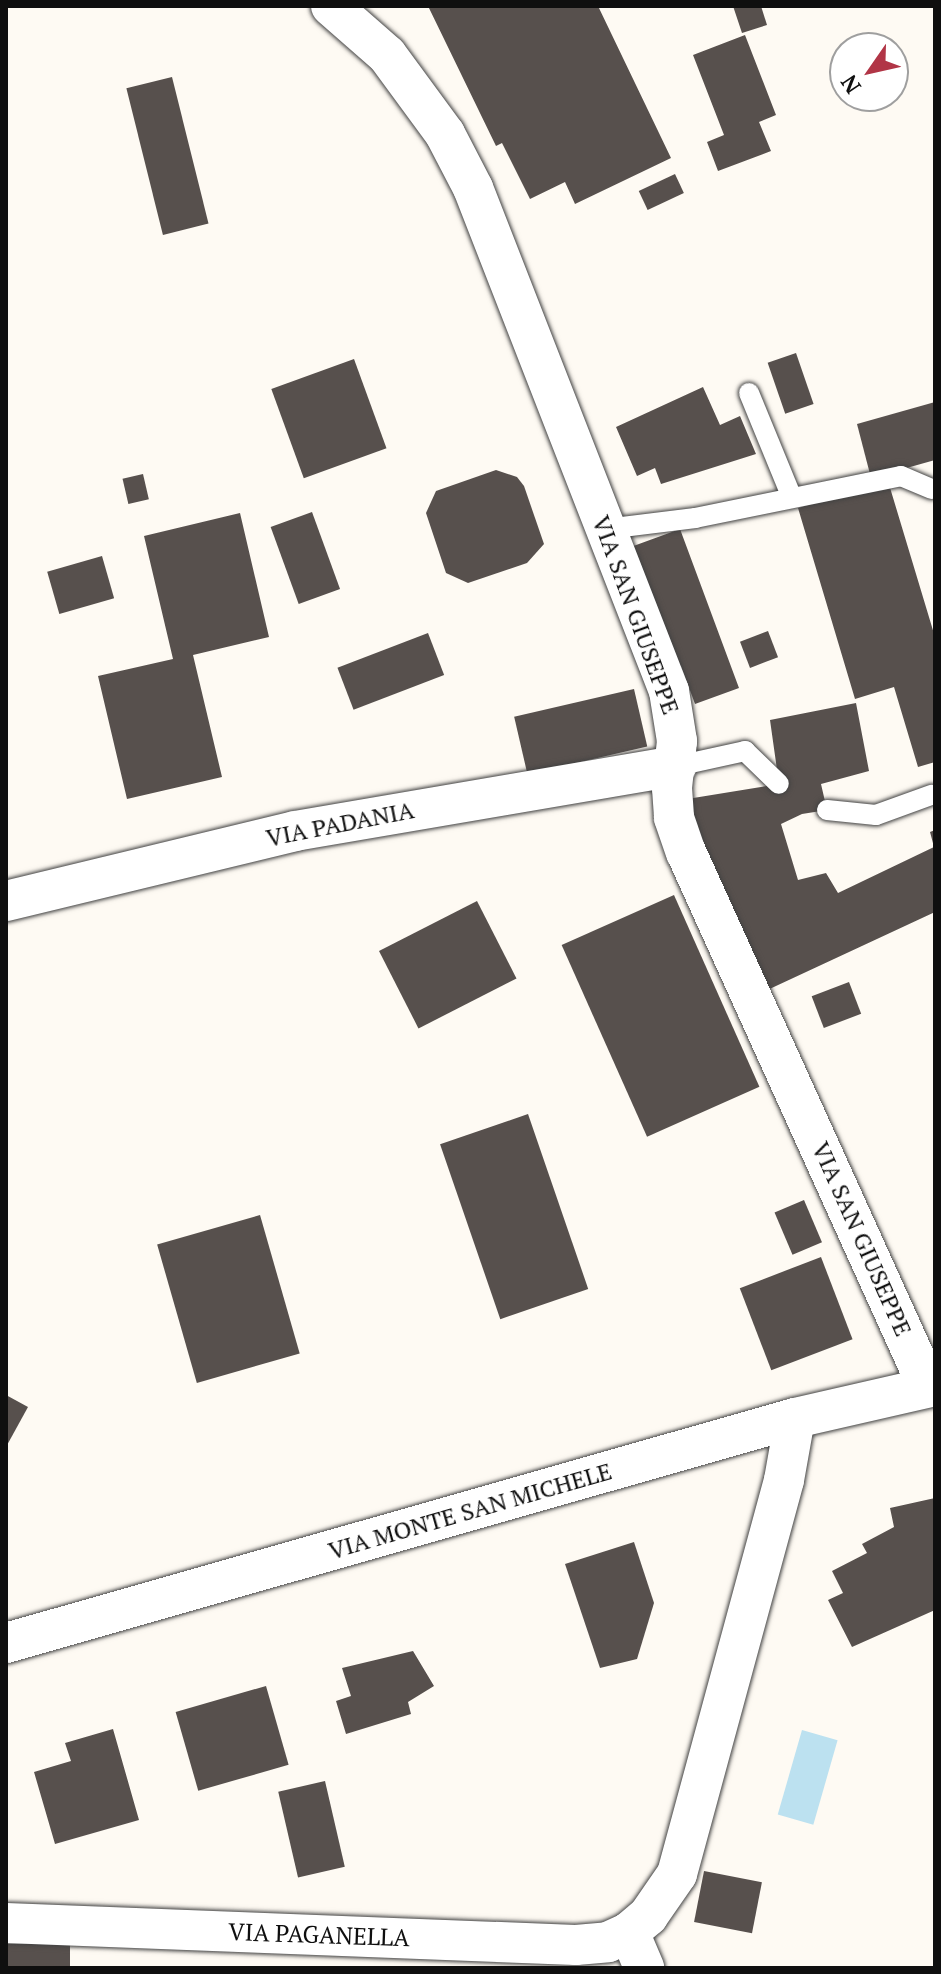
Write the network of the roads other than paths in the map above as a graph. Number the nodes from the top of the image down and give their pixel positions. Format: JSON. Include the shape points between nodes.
{"nodes":[{"id":1,"x":331,"y":6,"type":"edge"},
{"id":2,"x":749,"y":393,"type":"dead end"},
{"id":3,"x":934,"y":493,"type":"edge"},
{"id":4,"x":792,"y":498,"type":"junction"},
{"id":5,"x":606,"y":529,"type":"junction"},
{"id":6,"x":677,"y":766,"type":"junction"},
{"id":7,"x":779,"y":784,"type":"dead end"},
{"id":8,"x":931,"y":795,"type":"dead end"},
{"id":9,"x":827,"y":810,"type":"dead end"},
{"id":10,"x":6,"y":901,"type":"edge"},
{"id":11,"x":932,"y":1387,"type":"edge"},
{"id":12,"x":795,"y":1418,"type":"junction"},
{"id":13,"x":6,"y":1643,"type":"edge"},
{"id":14,"x":6,"y":1923,"type":"edge"},
{"id":15,"x":634,"y":1956,"type":"edge"}],
"edges":[{"from":1,"to":5,"type":"street","name":"VIA SAN GIUSEPPE","via":[[387,55],[445,134],[473,188]]},
{"from":2,"to":4,"type":"lane"},
{"from":3,"to":4,"type":"lane","via":[[901,476]]},
{"from":4,"to":5,"type":"lane"},
{"from":5,"to":6,"type":"street","name":"VIA SAN GIUSEPPE","via":[[669,691],[676,716]]},
{"from":6,"to":7,"type":"lane","via":[[745,751]]},
{"from":6,"to":10,"type":"street","name":"VIA PADANIA","via":[[295,831]]},
{"from":6,"to":11,"type":"street","name":"VIA SAN GIUSEPPE","via":[[674,818],[686,852]]},
{"from":8,"to":9,"type":"lane","via":[[876,815]]},
{"from":11,"to":12,"type":"street","name":"VIA MONTE SAN MICHELE"},
{"from":12,"to":13,"type":"street","name":"VIA MONTE SAN MICHELE"},
{"from":12,"to":15,"type":"street","name":"VIA PAGANELLA","via":[[784,1480],[677,1874],[648,1916]]},
{"from":14,"to":15,"type":"street","name":"VIA PAGANELLA","via":[[576,1945],[608,1942]]}]}
